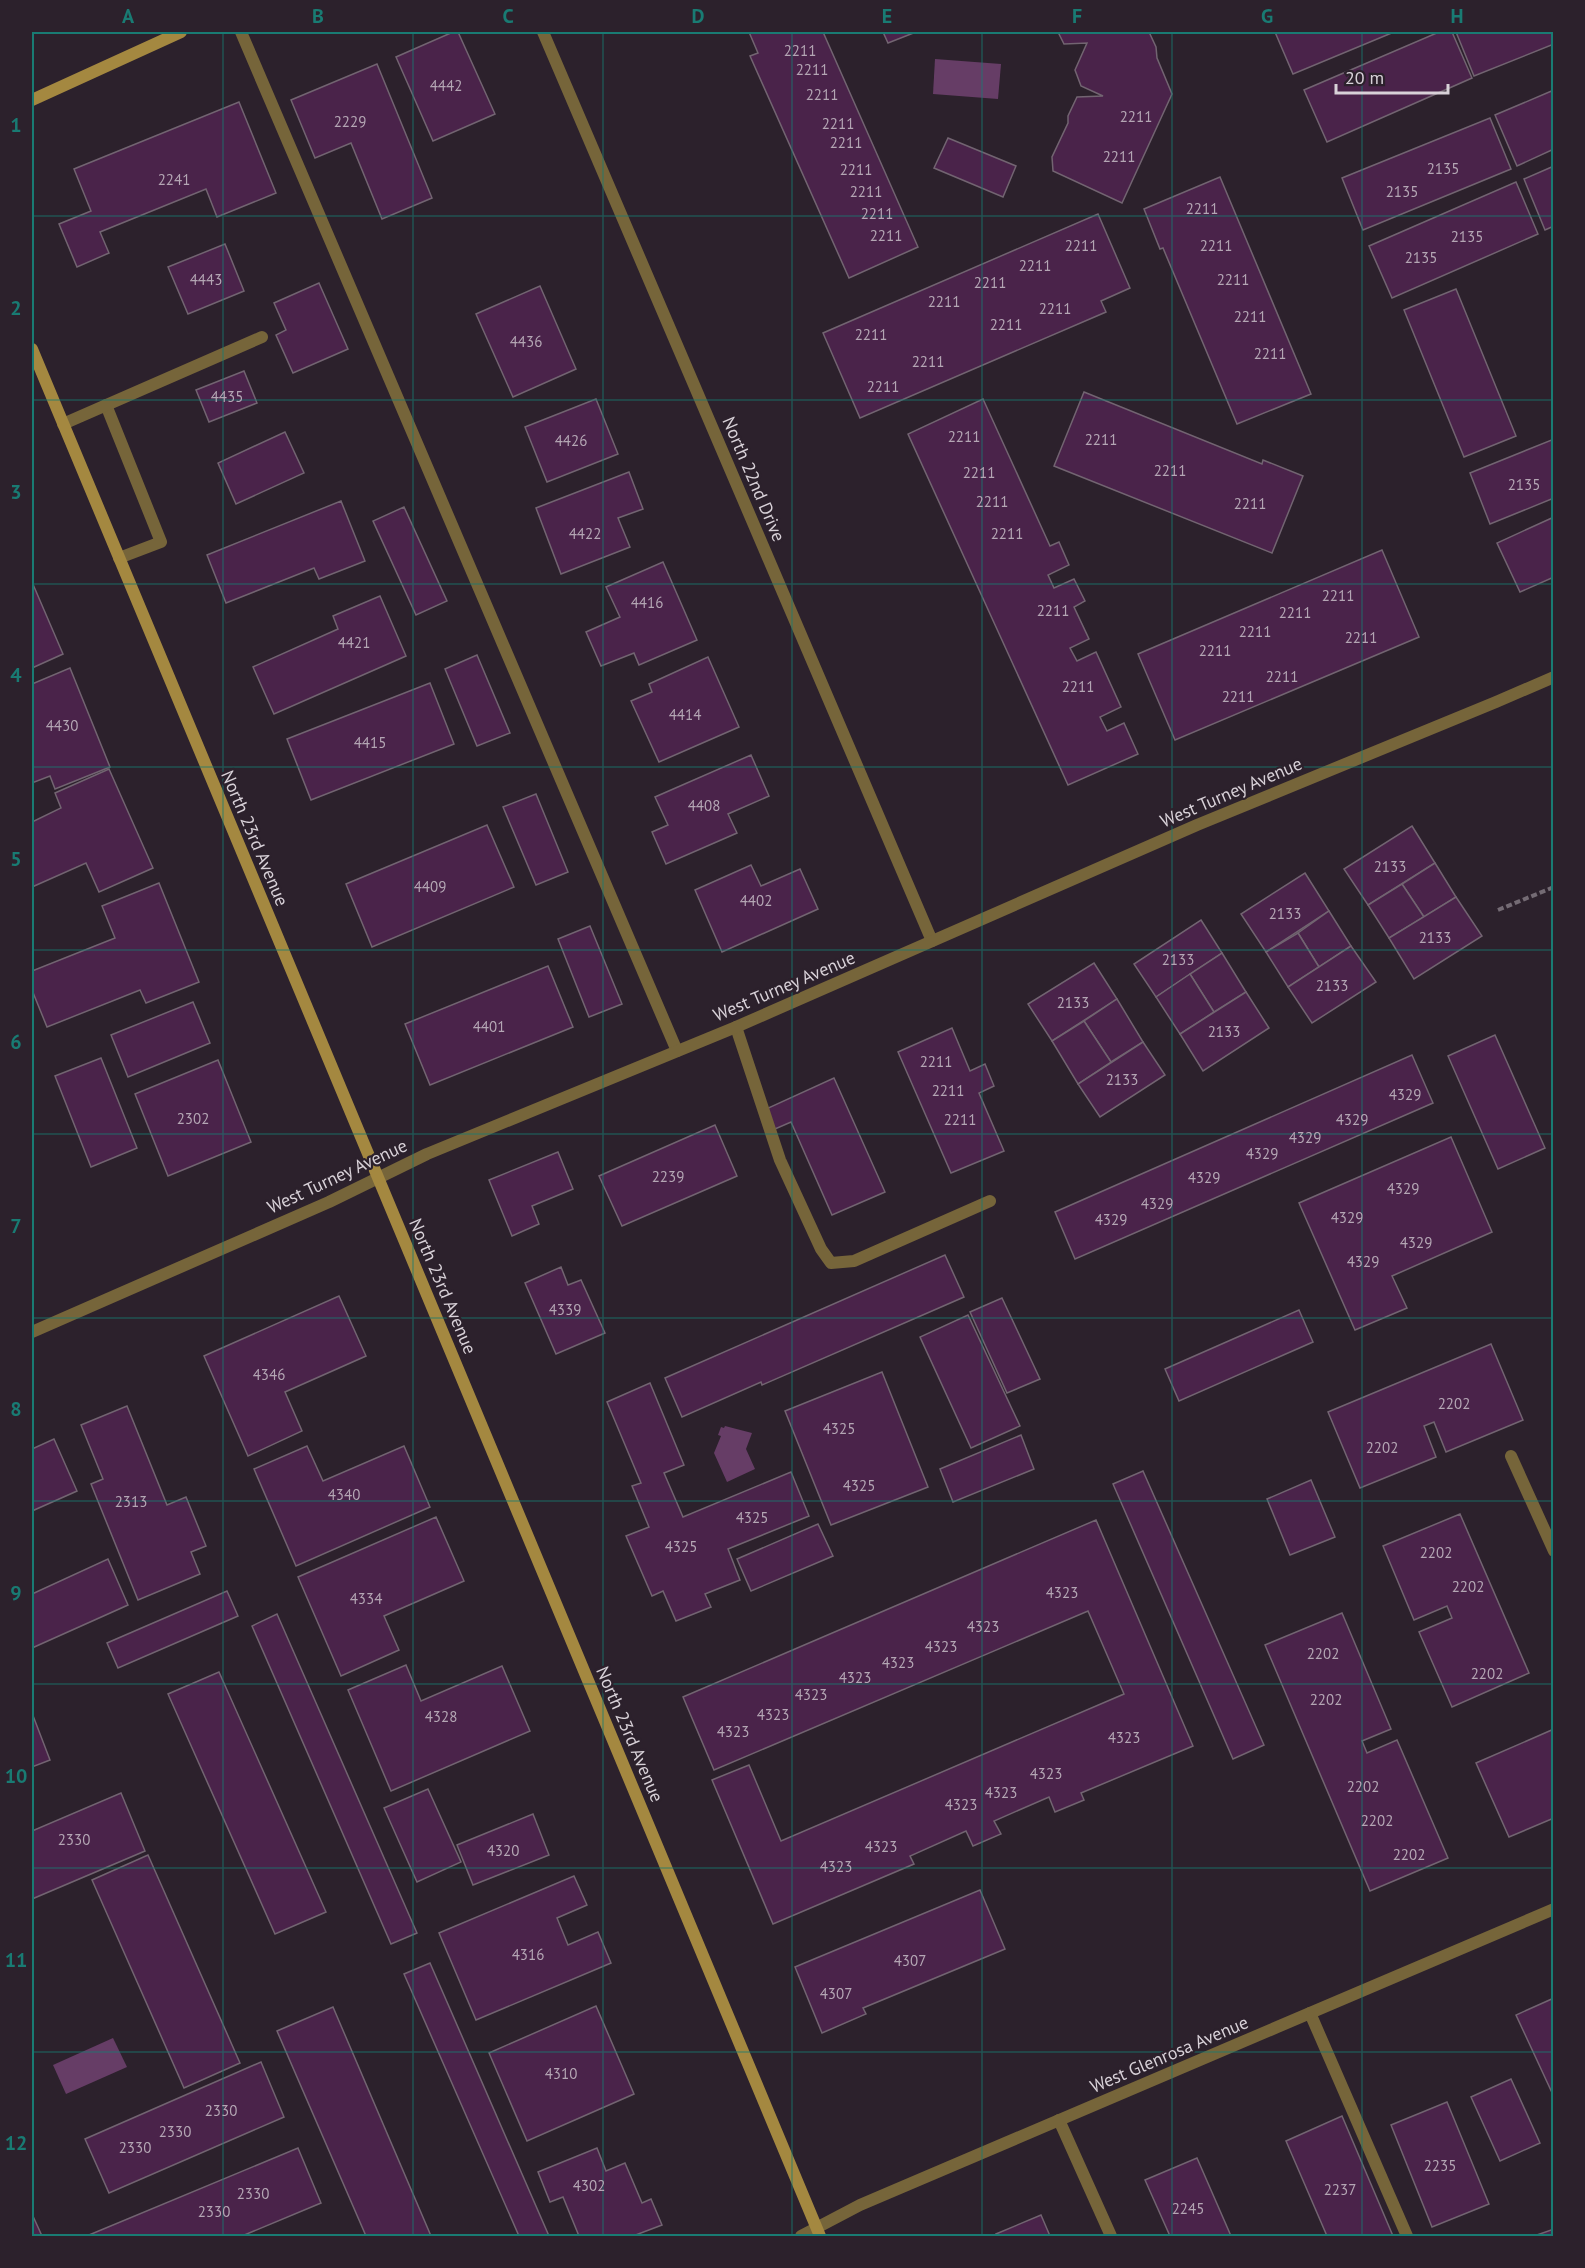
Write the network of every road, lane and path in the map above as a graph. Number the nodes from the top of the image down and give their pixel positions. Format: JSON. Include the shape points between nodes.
{"nodes":[{"id":1,"x":181,"y":32,"type":"edge"},
{"id":2,"x":241,"y":32,"type":"edge"},
{"id":3,"x":543,"y":32,"type":"edge"},
{"id":4,"x":32,"y":100,"type":"edge"},
{"id":5,"x":262,"y":337,"type":"dead end"},
{"id":6,"x":32,"y":349,"type":"edge"},
{"id":7,"x":106,"y":405,"type":"junction"},
{"id":8,"x":63,"y":424,"type":"junction"},
{"id":9,"x":119,"y":558,"type":"junction"},
{"id":10,"x":1554,"y":677,"type":"edge"},
{"id":11,"x":1554,"y":887,"type":"edge"},
{"id":12,"x":1498,"y":910,"type":"dead end"},
{"id":13,"x":932,"y":941,"type":"junction"},
{"id":14,"x":736,"y":1027,"type":"junction"},
{"id":15,"x":677,"y":1051,"type":"junction"},
{"id":16,"x":378,"y":1179,"type":"junction"},
{"id":17,"x":990,"y":1201,"type":"dead end"},
{"id":18,"x":32,"y":1332,"type":"edge"},
{"id":19,"x":1511,"y":1456,"type":"dead end"},
{"id":20,"x":1554,"y":1551,"type":"edge"},
{"id":21,"x":1554,"y":1909,"type":"edge"},
{"id":22,"x":1310,"y":2013,"type":"junction"},
{"id":23,"x":1059,"y":2120,"type":"junction"},
{"id":24,"x":819,"y":2232,"type":"edge"},
{"id":25,"x":801,"y":2236,"type":"edge"},
{"id":26,"x":1111,"y":2236,"type":"edge"},
{"id":27,"x":1407,"y":2236,"type":"edge"}],
"edges":[{"from":1,"to":4,"type":"street"},
{"from":2,"to":15,"type":"street"},
{"from":3,"to":13,"type":"street","name":"North 22nd Drive"},
{"from":5,"to":7,"type":"street"},
{"from":6,"to":8,"type":"street","name":"North 23rd Avenue"},
{"from":7,"to":8,"type":"street"},
{"from":7,"to":9,"type":"street","via":[[161,542]]},
{"from":8,"to":9,"type":"street","name":"North 23rd Avenue"},
{"from":9,"to":16,"type":"street","name":"North 23rd Avenue"},
{"from":10,"to":13,"type":"street","name":"West Turney Avenue","via":[[1197,825]]},
{"from":11,"to":12,"type":"path"},
{"from":13,"to":14,"type":"street","name":"West Turney Avenue"},
{"from":14,"to":15,"type":"street","name":"West Turney Avenue"},
{"from":14,"to":17,"type":"street","via":[[780,1160],[831,1263],[854,1261]]},
{"from":15,"to":16,"type":"street","name":"West Turney Avenue","via":[[428,1154]]},
{"from":16,"to":18,"type":"street","name":"West Turney Avenue"},
{"from":16,"to":24,"type":"street","name":"North 23rd Avenue"},
{"from":19,"to":20,"type":"street"},
{"from":21,"to":22,"type":"street","name":"West Glenrosa Avenue"},
{"from":22,"to":23,"type":"street","name":"West Glenrosa Avenue"},
{"from":22,"to":27,"type":"street"},
{"from":23,"to":24,"type":"street","name":"West Glenrosa Avenue","via":[[860,2205]]},
{"from":23,"to":26,"type":"street"},
{"from":24,"to":25,"type":"street","name":"West Glenrosa Avenue"}]}
